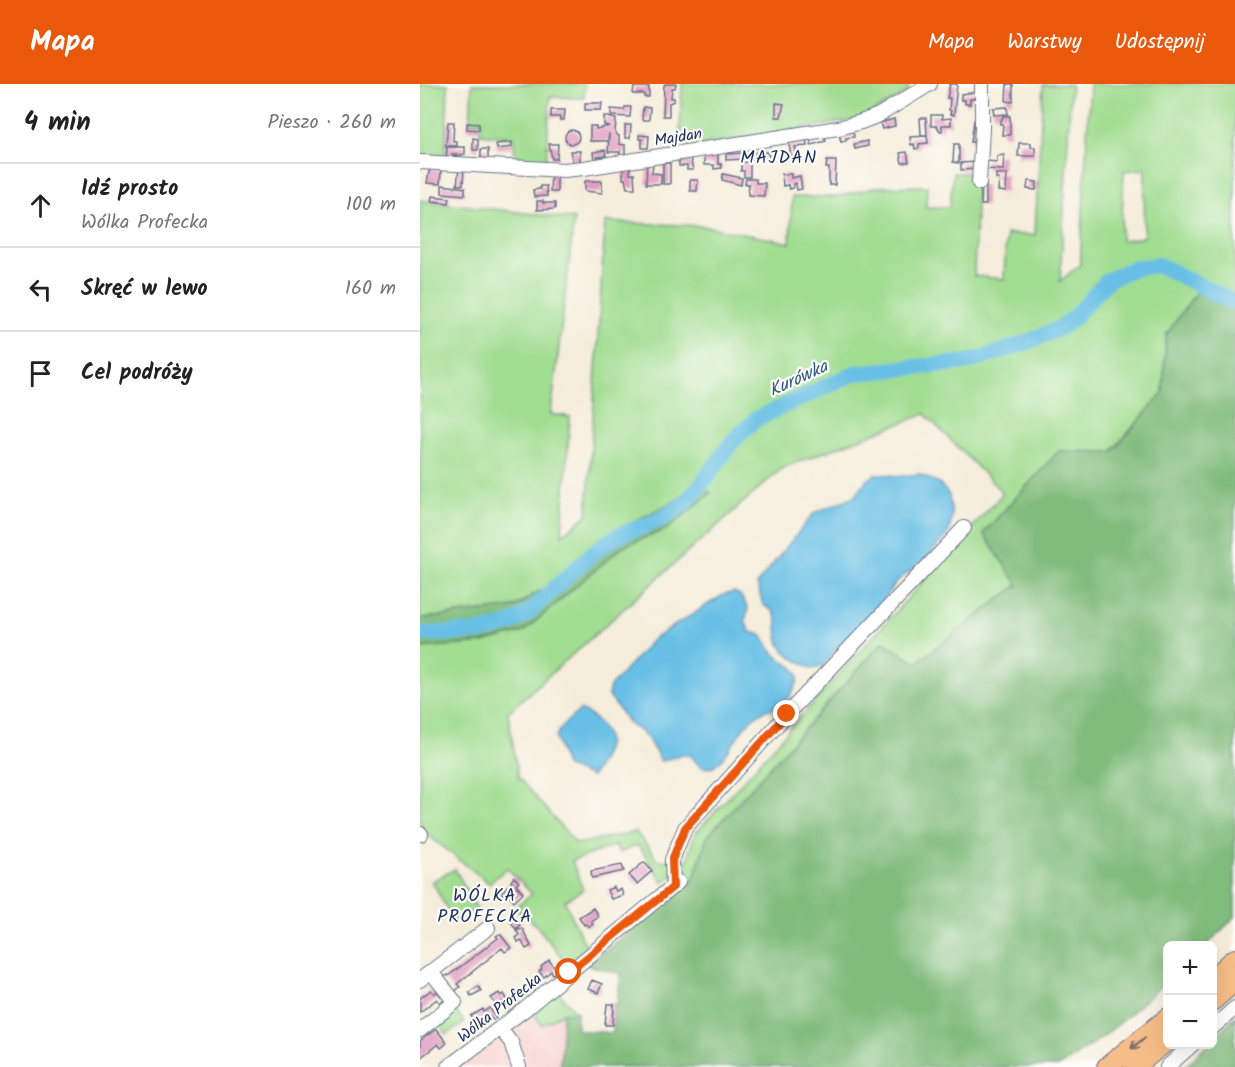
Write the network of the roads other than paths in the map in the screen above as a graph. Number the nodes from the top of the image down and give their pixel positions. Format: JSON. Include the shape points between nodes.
{"nodes":[{"id":1,"x":930,"y":84,"type":"edge"},
{"id":2,"x":982,"y":84,"type":"edge"},
{"id":3,"x":420,"y":162,"type":"edge"},
{"id":4,"x":979,"y":183,"type":"dead end"},
{"id":5,"x":964,"y":528,"type":"dead end"},
{"id":6,"x":488,"y":928,"type":"dead end"},
{"id":7,"x":1235,"y":958,"type":"edge"},
{"id":8,"x":1217,"y":974,"type":"edge"},
{"id":9,"x":426,"y":976,"type":"edge"},
{"id":10,"x":1235,"y":981,"type":"edge"},
{"id":11,"x":1217,"y":997,"type":"edge"},
{"id":12,"x":1235,"y":1008,"type":"edge"},
{"id":13,"x":1163,"y":1021,"type":"edge"},
{"id":14,"x":1217,"y":1024,"type":"edge"},
{"id":15,"x":500,"y":1028,"type":"junction"},
{"id":16,"x":420,"y":1030,"type":"edge"},
{"id":17,"x":1163,"y":1043,"type":"edge"},
{"id":18,"x":1187,"y":1049,"type":"edge"},
{"id":19,"x":448,"y":1067,"type":"edge"},
{"id":20,"x":519,"y":1067,"type":"edge"},
{"id":21,"x":1107,"y":1067,"type":"edge"},
{"id":22,"x":1134,"y":1067,"type":"edge"},
{"id":23,"x":1167,"y":1067,"type":"edge"}],
"edges":[{"from":1,"to":3,"type":"street","name":"Majdan","via":[[879,115],[838,129],[584,168]]},
{"from":2,"to":4,"type":"street"},
{"from":5,"to":15,"type":"street","name":"Wólka Profecka","via":[[685,828],[672,860],[677,883]]},
{"from":6,"to":9,"type":"street"},
{"from":7,"to":8,"type":"highway"},
{"from":9,"to":16,"type":"street","via":[[455,1002]]},
{"from":10,"to":11,"type":"highway"},
{"from":12,"to":14,"type":"street"},
{"from":13,"to":21,"type":"highway","one_way":true},
{"from":15,"to":19,"type":"street","name":"Wólka Profecka"},
{"from":15,"to":20,"type":"street","via":[[511,1042]]},
{"from":17,"to":22,"type":"highway"},
{"from":18,"to":23,"type":"street"}]}
